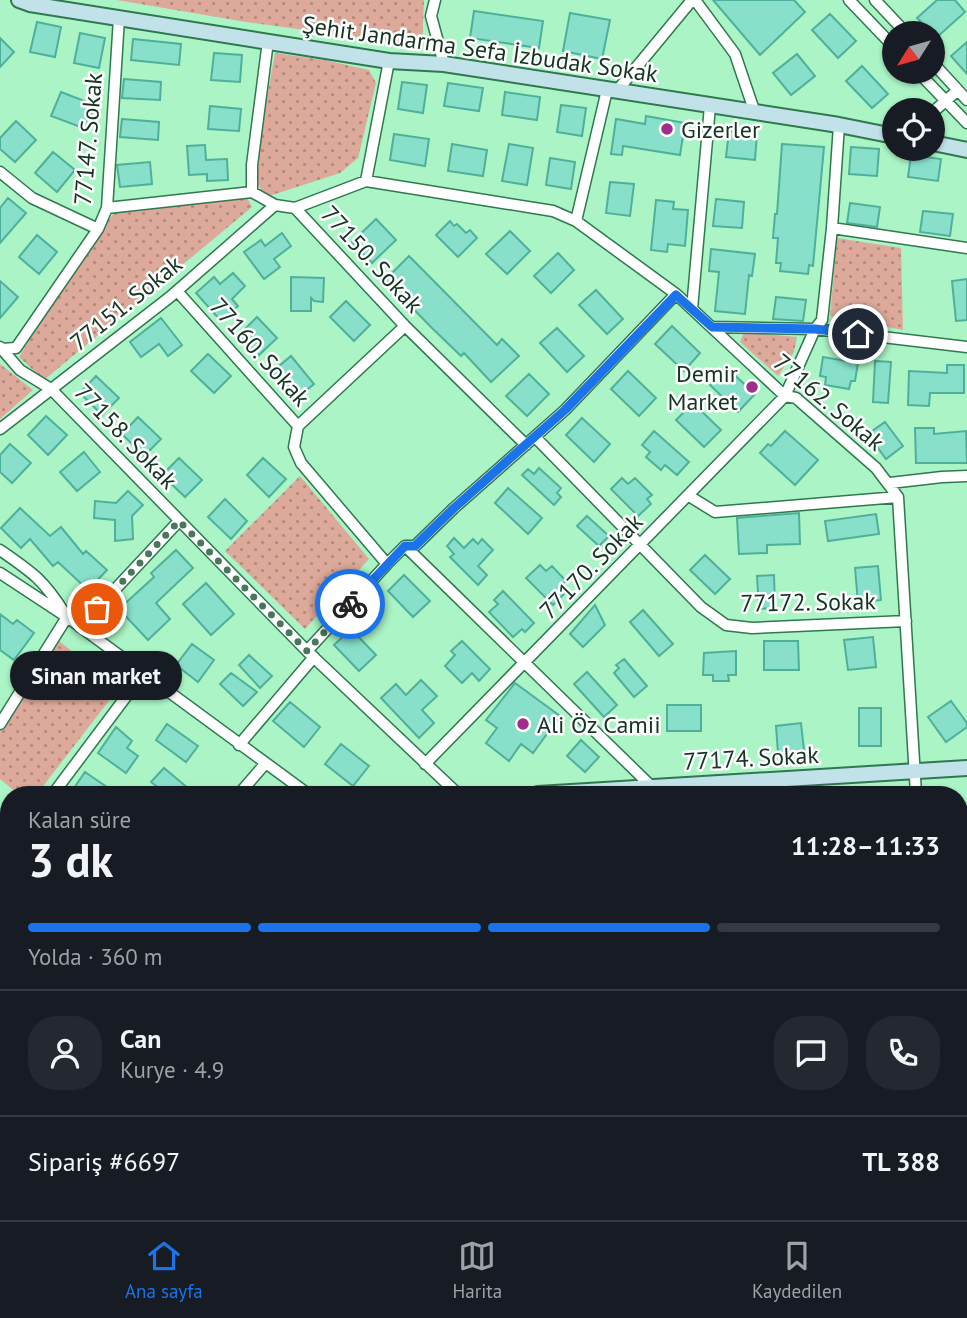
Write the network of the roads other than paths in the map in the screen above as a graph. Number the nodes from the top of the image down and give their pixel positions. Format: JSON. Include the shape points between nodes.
{"nodes":[{"id":1,"x":19,"y":0,"type":"edge"},
{"id":2,"x":435,"y":0,"type":"edge"},
{"id":3,"x":693,"y":0,"type":"edge"},
{"id":4,"x":849,"y":0,"type":"edge"},
{"id":5,"x":876,"y":0,"type":"edge"},
{"id":6,"x":119,"y":18,"type":"junction"},
{"id":7,"x":895,"y":21,"type":"edge"},
{"id":8,"x":882,"y":34,"type":"edge"},
{"id":9,"x":268,"y":41,"type":"junction"},
{"id":10,"x":389,"y":61,"type":"junction"},
{"id":11,"x":444,"y":64,"type":"junction"},
{"id":12,"x":945,"y":76,"type":"edge"},
{"id":13,"x":930,"y":84,"type":"edge"},
{"id":14,"x":958,"y":90,"type":"junction"},
{"id":15,"x":612,"y":91,"type":"junction"},
{"id":16,"x":967,"y":100,"type":"edge"},
{"id":17,"x":946,"y":101,"type":"junction"},
{"id":18,"x":710,"y":106,"type":"junction"},
{"id":19,"x":755,"y":113,"type":"junction"},
{"id":20,"x":967,"y":123,"type":"edge"},
{"id":21,"x":839,"y":125,"type":"junction"},
{"id":22,"x":882,"y":134,"type":"edge"},
{"id":23,"x":945,"y":146,"type":"edge"},
{"id":24,"x":967,"y":150,"type":"edge"},
{"id":25,"x":0,"y":172,"type":"edge"},
{"id":26,"x":366,"y":181,"type":"junction"},
{"id":27,"x":253,"y":192,"type":"junction"},
{"id":28,"x":275,"y":205,"type":"junction"},
{"id":29,"x":107,"y":208,"type":"junction"},
{"id":30,"x":295,"y":208,"type":"junction"},
{"id":31,"x":576,"y":221,"type":"junction"},
{"id":32,"x":832,"y":228,"type":"junction"},
{"id":33,"x":98,"y":229,"type":"junction"},
{"id":34,"x":967,"y":248,"type":"edge"},
{"id":35,"x":177,"y":291,"type":"junction"},
{"id":36,"x":676,"y":295,"type":"junction"},
{"id":37,"x":692,"y":309,"type":"junction"},
{"id":38,"x":405,"y":326,"type":"junction"},
{"id":39,"x":712,"y":327,"type":"junction"},
{"id":40,"x":815,"y":329,"type":"junction"},
{"id":41,"x":967,"y":347,"type":"edge"},
{"id":42,"x":0,"y":348,"type":"edge"},
{"id":43,"x":51,"y":389,"type":"junction"},
{"id":44,"x":785,"y":396,"type":"junction"},
{"id":45,"x":298,"y":426,"type":"junction"},
{"id":46,"x":0,"y":429,"type":"edge"},
{"id":47,"x":535,"y":437,"type":"junction"},
{"id":48,"x":526,"y":445,"type":"junction"},
{"id":49,"x":967,"y":477,"type":"edge"},
{"id":50,"x":890,"y":484,"type":"junction"},
{"id":51,"x":689,"y":496,"type":"junction"},
{"id":52,"x":898,"y":497,"type":"junction"},
{"id":53,"x":179,"y":521,"type":"junction"},
{"id":54,"x":642,"y":545,"type":"junction"},
{"id":55,"x":405,"y":546,"type":"junction"},
{"id":56,"x":0,"y":550,"type":"edge"},
{"id":57,"x":387,"y":564,"type":"junction"},
{"id":58,"x":0,"y":573,"type":"edge"},
{"id":59,"x":67,"y":617,"type":"junction"},
{"id":60,"x":906,"y":621,"type":"junction"},
{"id":61,"x":80,"y":626,"type":"junction"},
{"id":62,"x":310,"y":654,"type":"junction"},
{"id":63,"x":525,"y":664,"type":"junction"},
{"id":64,"x":143,"y":674,"type":"junction"},
{"id":65,"x":0,"y":724,"type":"edge"},
{"id":66,"x":239,"y":744,"type":"junction"},
{"id":67,"x":265,"y":764,"type":"junction"},
{"id":68,"x":425,"y":764,"type":"junction"},
{"id":69,"x":967,"y":768,"type":"edge"},
{"id":70,"x":914,"y":772,"type":"junction"},
{"id":71,"x":59,"y":786,"type":"edge"},
{"id":72,"x":246,"y":786,"type":"edge"},
{"id":73,"x":297,"y":786,"type":"edge"},
{"id":74,"x":449,"y":786,"type":"edge"},
{"id":75,"x":651,"y":786,"type":"edge"},
{"id":76,"x":669,"y":786,"type":"edge"},
{"id":77,"x":915,"y":786,"type":"edge"}],
"edges":[{"from":1,"to":6,"type":"main road","name":"Şehit Jandarma Sefa İzbudak Sokak"},
{"from":2,"to":11,"type":"street","via":[[431,16]]},
{"from":3,"to":15,"type":"street"},
{"from":3,"to":19,"type":"street","via":[[735,54]]},
{"from":4,"to":8,"type":"street"},
{"from":5,"to":7,"type":"street"},
{"from":6,"to":9,"type":"main road","name":"Şehit Jandarma Sefa İzbudak Sokak"},
{"from":6,"to":29,"type":"street","name":"77147. Sokak"},
{"from":9,"to":10,"type":"main road","name":"Şehit Jandarma Sefa İzbudak Sokak"},
{"from":9,"to":27,"type":"street","via":[[252,165]]},
{"from":10,"to":11,"type":"main road","name":"Şehit Jandarma Sefa İzbudak Sokak"},
{"from":10,"to":26,"type":"street"},
{"from":11,"to":15,"type":"main road","name":"Şehit Jandarma Sefa İzbudak Sokak"},
{"from":12,"to":14,"type":"street"},
{"from":13,"to":17,"type":"street"},
{"from":14,"to":16,"type":"street"},
{"from":14,"to":17,"type":"street"},
{"from":15,"to":18,"type":"main road","name":"Şehit Jandarma Sefa İzbudak Sokak"},
{"from":15,"to":31,"type":"street"},
{"from":17,"to":20,"type":"street"},
{"from":18,"to":19,"type":"main road","name":"Şehit Jandarma Sefa İzbudak Sokak"},
{"from":18,"to":37,"type":"street"},
{"from":19,"to":21,"type":"main road","name":"Şehit Jandarma Sefa İzbudak Sokak"},
{"from":21,"to":22,"type":"main road","name":"Şehit Jandarma Sefa İzbudak Sokak"},
{"from":21,"to":32,"type":"street","name":"77170. Sokak"},
{"from":23,"to":24,"type":"main road"},
{"from":25,"to":33,"type":"street","via":[[32,198]]},
{"from":26,"to":30,"type":"street","name":"77162. Sokak"},
{"from":26,"to":31,"type":"street","name":"77162. Sokak","via":[[553,211]]},
{"from":27,"to":28,"type":"street","name":"77150. Sokak"},
{"from":27,"to":29,"type":"street"},
{"from":28,"to":30,"type":"street","name":"77150. Sokak"},
{"from":28,"to":35,"type":"street","name":"77151. Sokak"},
{"from":29,"to":33,"type":"street","name":"77147. Sokak"},
{"from":30,"to":38,"type":"street","name":"77150. Sokak"},
{"from":31,"to":36,"type":"street","name":"77162. Sokak"},
{"from":32,"to":34,"type":"street"},
{"from":32,"to":40,"type":"street","name":"77170. Sokak","via":[[822,320]]},
{"from":33,"to":42,"type":"street","name":"77147. Sokak","via":[[16,348]]},
{"from":35,"to":43,"type":"street","name":"77151. Sokak"},
{"from":35,"to":45,"type":"street","name":"77160. Sokak"},
{"from":36,"to":37,"type":"street","name":"77162. Sokak"},
{"from":36,"to":47,"type":"street"},
{"from":37,"to":39,"type":"street","name":"77162. Sokak"},
{"from":38,"to":45,"type":"street","name":"77160. Sokak"},
{"from":38,"to":48,"type":"street","name":"77150. Sokak"},
{"from":39,"to":40,"type":"street"},
{"from":39,"to":44,"type":"street","name":"77162. Sokak"},
{"from":40,"to":41,"type":"street"},
{"from":40,"to":44,"type":"street","name":"77170. Sokak"},
{"from":42,"to":43,"type":"street","name":"77158. Sokak","via":[[20,370]]},
{"from":43,"to":46,"type":"street","name":"77151. Sokak"},
{"from":43,"to":53,"type":"street","name":"77158. Sokak"},
{"from":44,"to":50,"type":"street","name":"77162. Sokak","via":[[796,398]]},
{"from":44,"to":51,"type":"street","name":"77170. Sokak"},
{"from":45,"to":57,"type":"street","via":[[294,447],[301,463]]},
{"from":47,"to":48,"type":"street"},
{"from":47,"to":54,"type":"street","name":"77172. Sokak"},
{"from":48,"to":55,"type":"street","via":[[415,546]]},
{"from":49,"to":50,"type":"street"},
{"from":50,"to":52,"type":"street","name":"77162. Sokak"},
{"from":51,"to":52,"type":"street","via":[[715,512]]},
{"from":51,"to":54,"type":"street","name":"77170. Sokak"},
{"from":52,"to":60,"type":"street","name":"77162. Sokak"},
{"from":53,"to":61,"type":"street"},
{"from":53,"to":62,"type":"street","name":"77158. Sokak"},
{"from":54,"to":60,"type":"street","name":"77172. Sokak","via":[[701,607],[726,625],[752,628]]},
{"from":54,"to":63,"type":"street","name":"77170. Sokak"},
{"from":55,"to":57,"type":"street"},
{"from":55,"to":63,"type":"street"},
{"from":56,"to":59,"type":"street","via":[[38,576]]},
{"from":57,"to":62,"type":"street"},
{"from":58,"to":59,"type":"street"},
{"from":59,"to":61,"type":"street"},
{"from":59,"to":65,"type":"street"},
{"from":60,"to":70,"type":"street","name":"77162. Sokak"},
{"from":61,"to":64,"type":"street"},
{"from":62,"to":66,"type":"street"},
{"from":62,"to":68,"type":"street","name":"77158. Sokak"},
{"from":63,"to":68,"type":"street","name":"77170. Sokak"},
{"from":63,"to":75,"type":"street"},
{"from":64,"to":66,"type":"street"},
{"from":64,"to":71,"type":"street"},
{"from":66,"to":67,"type":"street"},
{"from":67,"to":72,"type":"street"},
{"from":67,"to":73,"type":"street"},
{"from":68,"to":74,"type":"street","name":"77158. Sokak"},
{"from":69,"to":70,"type":"main road","name":"77174. Sokak"},
{"from":70,"to":76,"type":"main road","name":"77174. Sokak"},
{"from":70,"to":77,"type":"street","name":"77162. Sokak"}]}
